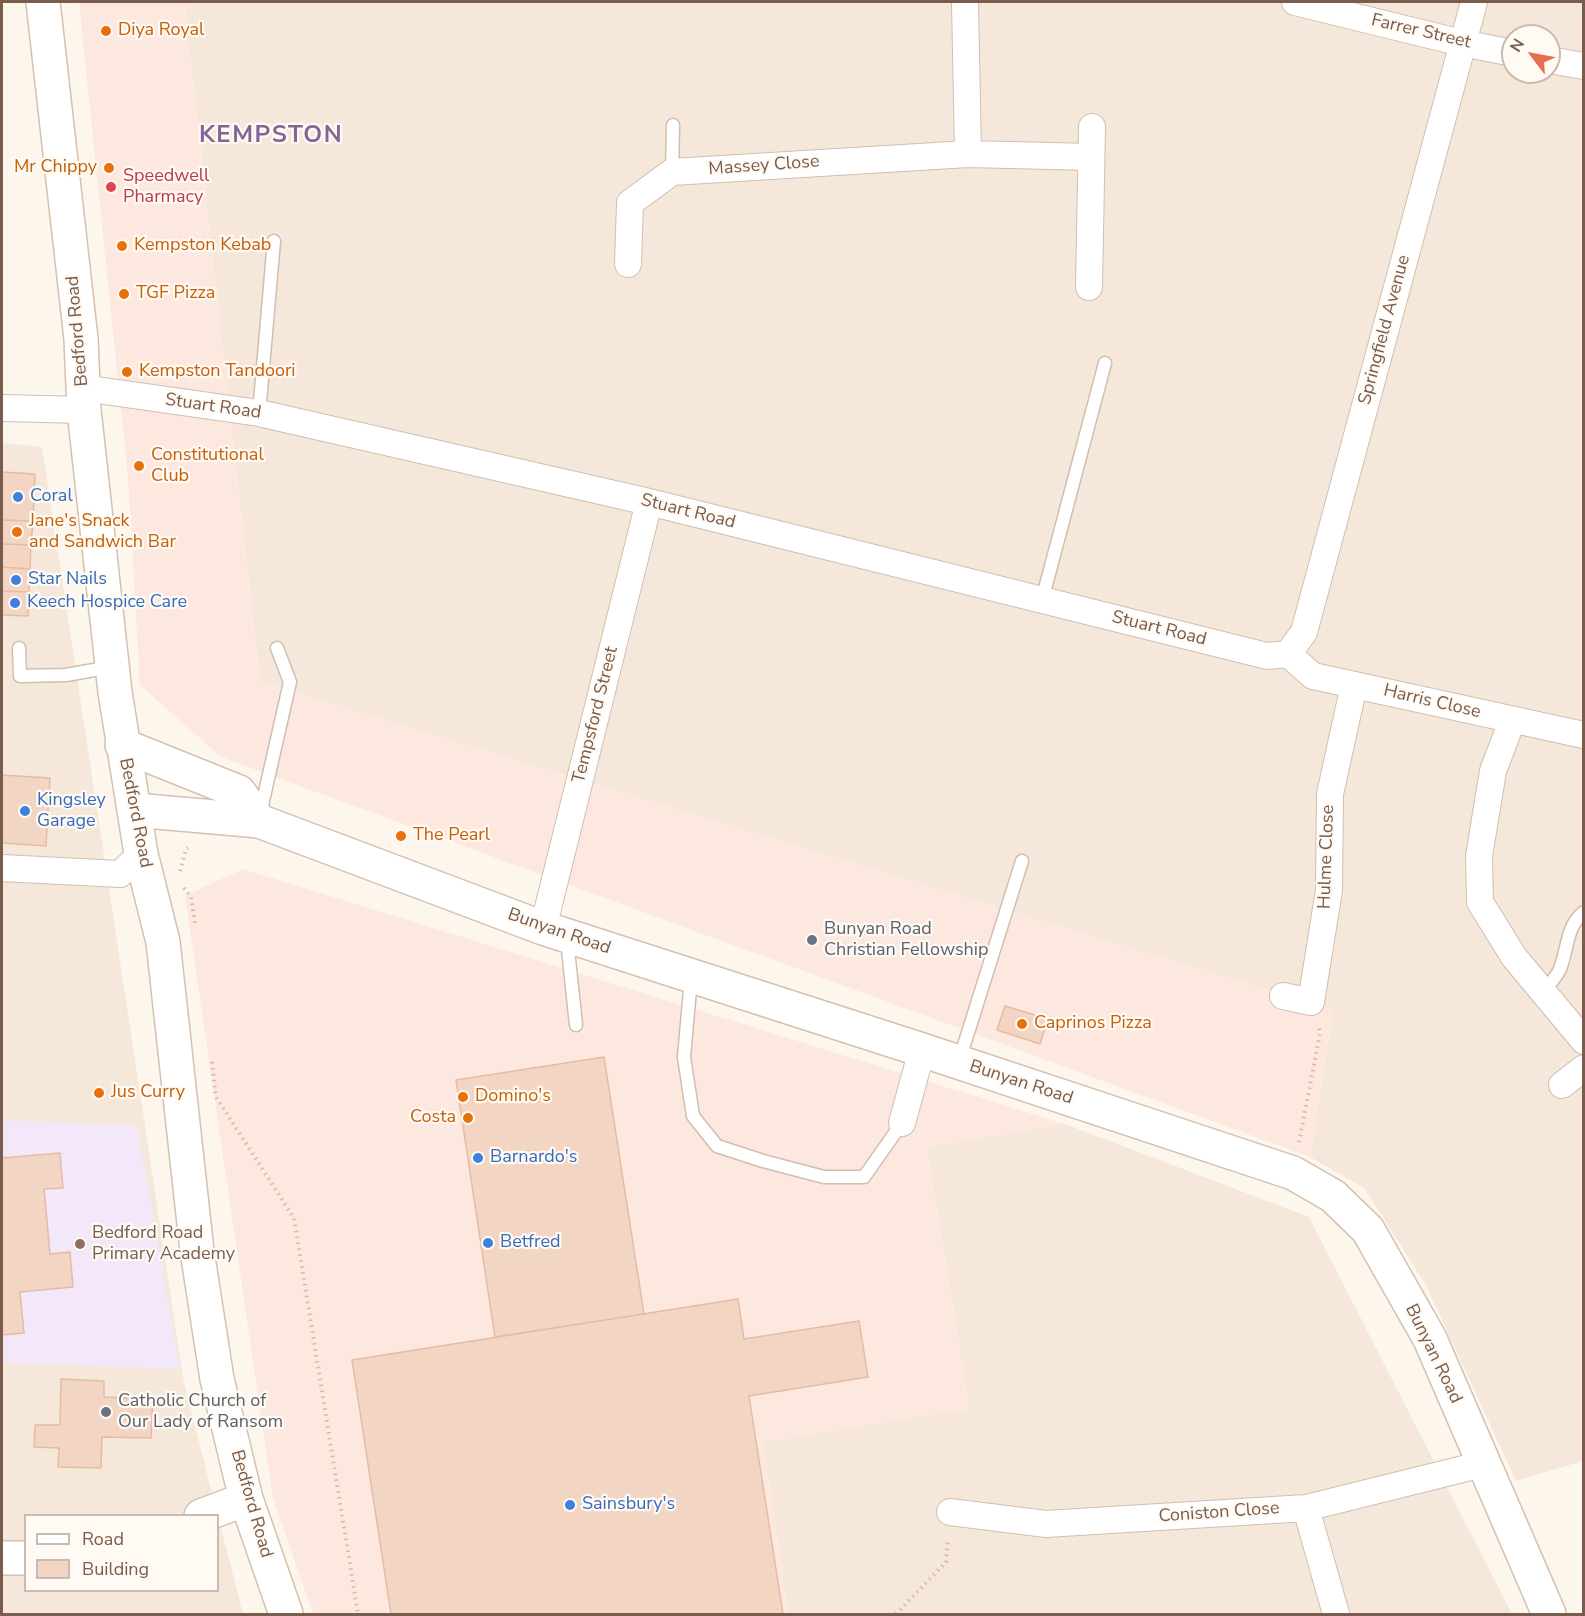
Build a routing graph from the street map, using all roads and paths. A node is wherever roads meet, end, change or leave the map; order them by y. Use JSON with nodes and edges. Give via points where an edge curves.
{"nodes":[{"id":1,"x":43,"y":2,"type":"edge"},
{"id":2,"x":965,"y":2,"type":"edge"},
{"id":3,"x":1295,"y":2,"type":"edge"},
{"id":4,"x":1474,"y":2,"type":"edge"},
{"id":5,"x":1462,"y":43,"type":"junction"},
{"id":6,"x":1501,"y":50,"type":"edge"},
{"id":7,"x":1561,"y":62,"type":"edge"},
{"id":8,"x":1584,"y":66,"type":"edge"},
{"id":9,"x":673,"y":125,"type":"dead end"},
{"id":10,"x":1092,"y":127,"type":"dead end"},
{"id":11,"x":968,"y":154,"type":"junction"},
{"id":12,"x":1091,"y":157,"type":"junction"},
{"id":13,"x":672,"y":172,"type":"junction"},
{"id":14,"x":274,"y":242,"type":"dead end"},
{"id":15,"x":628,"y":264,"type":"dead end"},
{"id":16,"x":1089,"y":287,"type":"dead end"},
{"id":17,"x":1105,"y":363,"type":"dead end"},
{"id":18,"x":83,"y":399,"type":"junction"},
{"id":19,"x":2,"y":408,"type":"edge"},
{"id":20,"x":259,"y":413,"type":"junction"},
{"id":21,"x":649,"y":502,"type":"junction"},
{"id":22,"x":1042,"y":600,"type":"junction"},
{"id":23,"x":19,"y":648,"type":"dead end"},
{"id":24,"x":278,"y":648,"type":"dead end"},
{"id":25,"x":1288,"y":654,"type":"junction"},
{"id":26,"x":112,"y":667,"type":"junction"},
{"id":27,"x":1354,"y":685,"type":"junction"},
{"id":28,"x":1512,"y":721,"type":"junction"},
{"id":29,"x":1584,"y":735,"type":"edge"},
{"id":30,"x":122,"y":745,"type":"junction"},
{"id":31,"x":135,"y":810,"type":"junction"},
{"id":32,"x":259,"y":821,"type":"junction"},
{"id":33,"x":141,"y":854,"type":"junction"},
{"id":34,"x":1022,"y":861,"type":"dead end"},
{"id":35,"x":2,"y":868,"type":"edge"},
{"id":36,"x":191,"y":897,"type":"dead end"},
{"id":37,"x":1584,"y":912,"type":"edge"},
{"id":38,"x":196,"y":930,"type":"dead end"},
{"id":39,"x":555,"y":932,"type":"junction"},
{"id":40,"x":692,"y":976,"type":"junction"},
{"id":41,"x":1542,"y":992,"type":"junction"},
{"id":42,"x":1283,"y":996,"type":"dead end"},
{"id":43,"x":1311,"y":1002,"type":"junction"},
{"id":44,"x":576,"y":1024,"type":"dead end"},
{"id":45,"x":1584,"y":1041,"type":"edge"},
{"id":46,"x":922,"y":1050,"type":"junction"},
{"id":47,"x":211,"y":1052,"type":"dead end"},
{"id":48,"x":959,"y":1062,"type":"junction"},
{"id":49,"x":1584,"y":1068,"type":"edge"},
{"id":50,"x":1562,"y":1085,"type":"dead end"},
{"id":51,"x":902,"y":1123,"type":"joint"},
{"id":52,"x":1293,"y":1173,"type":"junction"},
{"id":53,"x":1483,"y":1464,"type":"junction"},
{"id":54,"x":246,"y":1499,"type":"junction"},
{"id":55,"x":1306,"y":1508,"type":"junction"},
{"id":56,"x":950,"y":1512,"type":"joint"},
{"id":57,"x":204,"y":1514,"type":"edge"},
{"id":58,"x":2,"y":1558,"type":"edge"},
{"id":59,"x":24,"y":1558,"type":"edge"},
{"id":60,"x":286,"y":1614,"type":"edge"},
{"id":61,"x":358,"y":1614,"type":"edge"},
{"id":62,"x":896,"y":1614,"type":"edge"},
{"id":63,"x":1336,"y":1614,"type":"edge"},
{"id":64,"x":1549,"y":1614,"type":"edge"}],
"edges":[{"from":1,"to":18,"type":"street","name":"Bedford Road","via":[[81,339]]},
{"from":2,"to":11,"type":"street"},
{"from":3,"to":5,"type":"street","name":"Farrer Street"},
{"from":4,"to":5,"type":"street","name":"Springfield Avenue"},
{"from":5,"to":6,"type":"street","name":"Farrer Street"},
{"from":5,"to":25,"type":"street","name":"Springfield Avenue","via":[[1304,632]]},
{"from":7,"to":8,"type":"street"},
{"from":9,"to":13,"type":"lane"},
{"from":10,"to":12,"type":"street"},
{"from":11,"to":12,"type":"street","name":"Massey Close"},
{"from":11,"to":13,"type":"street","name":"Massey Close"},
{"from":12,"to":16,"type":"street"},
{"from":13,"to":15,"type":"street","via":[[630,203]]},
{"from":14,"to":20,"type":"lane"},
{"from":17,"to":22,"type":"lane"},
{"from":18,"to":19,"type":"street","name":"Stuart Road"},
{"from":18,"to":20,"type":"street","name":"Stuart Road"},
{"from":18,"to":26,"type":"street","name":"Bedford Road"},
{"from":20,"to":21,"type":"street","name":"Stuart Road"},
{"from":21,"to":22,"type":"street","name":"Stuart Road"},
{"from":21,"to":39,"type":"street","name":"Tempsford Street"},
{"from":22,"to":25,"type":"street","name":"Stuart Road","via":[[1267,656]]},
{"from":23,"to":26,"type":"lane","via":[[20,676],[66,675]]},
{"from":24,"to":32,"type":"lane","via":[[290,682]]},
{"from":25,"to":27,"type":"street","name":"Harris Close","via":[[1313,676]]},
{"from":26,"to":30,"type":"street","name":"Bedford Road"},
{"from":27,"to":28,"type":"street","name":"Harris Close"},
{"from":27,"to":43,"type":"street","name":"Hulme Close","via":[[1330,794],[1329,890]]},
{"from":28,"to":29,"type":"street","name":"Harris Close"},
{"from":28,"to":41,"type":"street","via":[[1489,792],[1479,856],[1480,902],[1514,957]]},
{"from":30,"to":31,"type":"street","name":"Bedford Road"},
{"from":30,"to":32,"type":"street","via":[[238,792]]},
{"from":31,"to":32,"type":"street","name":"Bunyan Road"},
{"from":31,"to":33,"type":"street","name":"Bedford Road"},
{"from":32,"to":39,"type":"street","name":"Bunyan Road"},
{"from":33,"to":35,"type":"street","via":[[120,874]]},
{"from":33,"to":54,"type":"street","name":"Bedford Road","via":[[163,942],[197,1251],[217,1378]]},
{"from":34,"to":48,"type":"lane"},
{"from":36,"to":38,"type":"path"},
{"from":37,"to":41,"type":"lane","via":[[1575,919],[1560,970]]},
{"from":39,"to":40,"type":"street","name":"Bunyan Road"},
{"from":39,"to":44,"type":"lane"},
{"from":40,"to":46,"type":"street","name":"Bunyan Road"},
{"from":40,"to":51,"type":"lane","via":[[684,1058],[693,1116],[717,1146],[824,1177],[864,1176]]},
{"from":41,"to":45,"type":"street"},
{"from":42,"to":43,"type":"street"},
{"from":43,"to":52,"type":"path","via":[[1320,1034]]},
{"from":46,"to":48,"type":"street","name":"Bunyan Road"},
{"from":46,"to":51,"type":"street"},
{"from":47,"to":61,"type":"path","via":[[216,1097],[294,1218]]},
{"from":48,"to":52,"type":"street","name":"Bunyan Road"},
{"from":49,"to":50,"type":"street"},
{"from":52,"to":53,"type":"street","name":"Bunyan Road","via":[[1334,1196],[1368,1230],[1430,1339]]},
{"from":53,"to":55,"type":"street","name":"Coniston Close"},
{"from":53,"to":64,"type":"street","name":"Bunyan Road"},
{"from":54,"to":57,"type":"street"},
{"from":54,"to":60,"type":"street","name":"Bedford Road"},
{"from":55,"to":56,"type":"street","name":"Coniston Close","via":[[1046,1524]]},
{"from":55,"to":63,"type":"street"},
{"from":56,"to":62,"type":"path","via":[[946,1562]]},
{"from":58,"to":59,"type":"street"}]}
